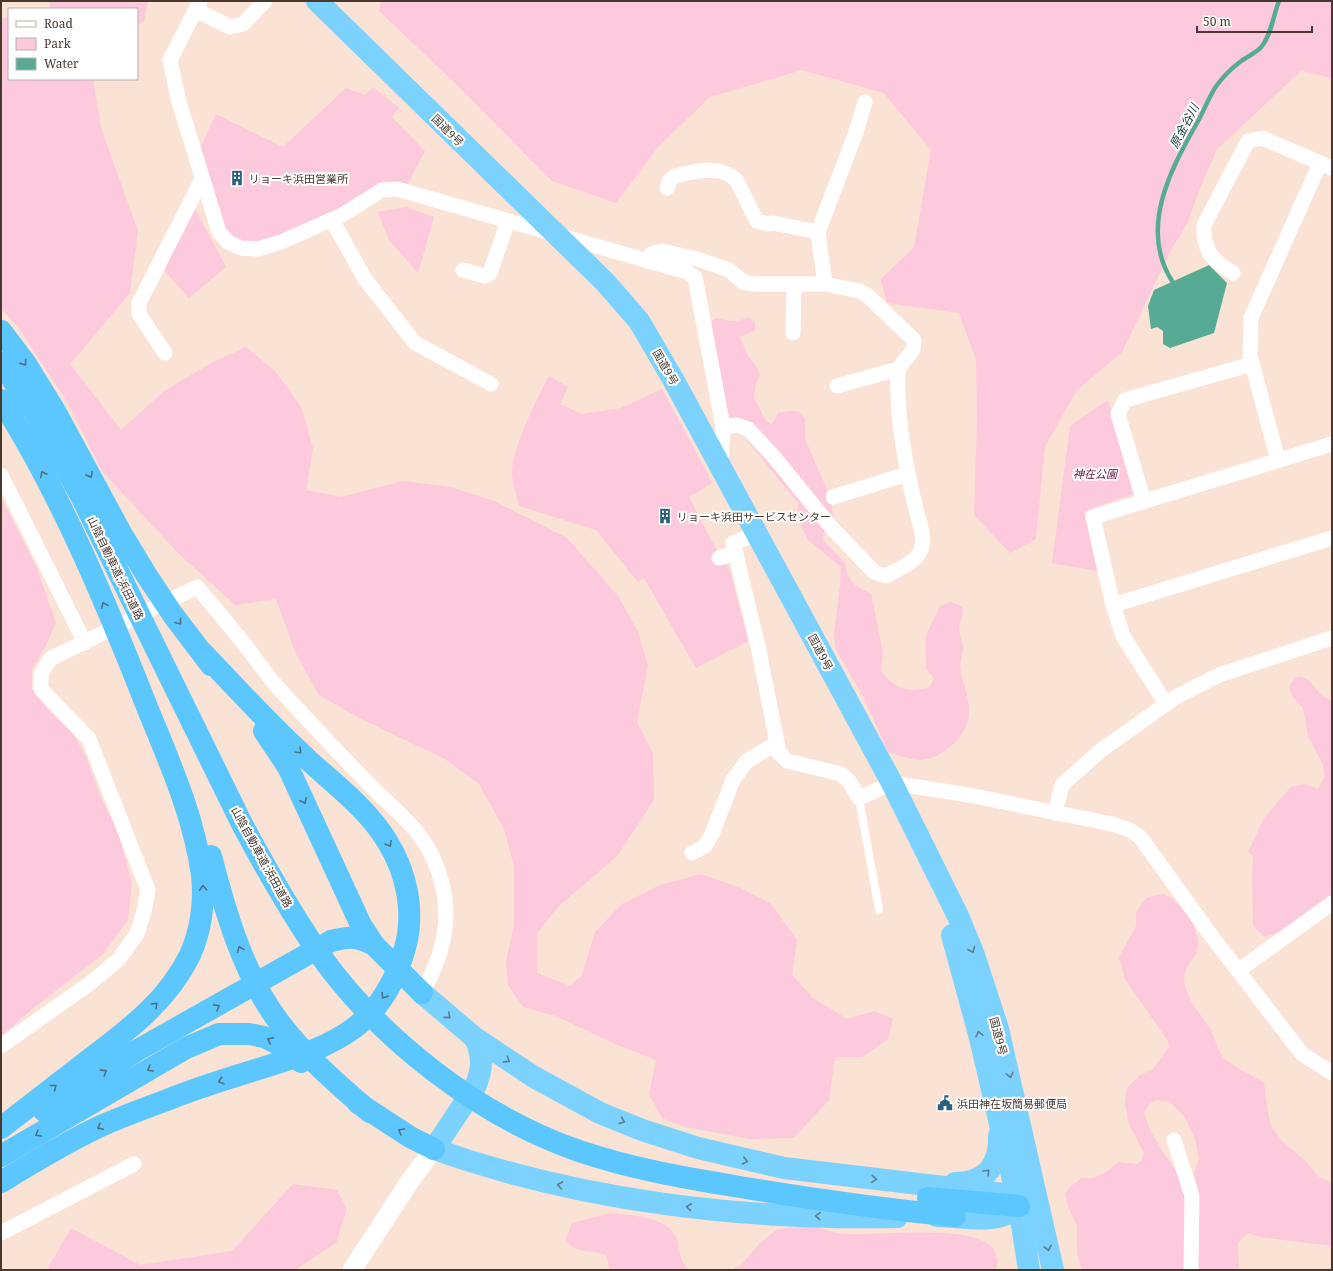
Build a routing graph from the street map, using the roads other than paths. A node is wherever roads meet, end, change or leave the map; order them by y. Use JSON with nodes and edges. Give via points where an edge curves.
{"nodes":[{"id":1,"x":265,"y":1,"type":"edge"},
{"id":2,"x":317,"y":1,"type":"edge"},
{"id":3,"x":198,"y":6,"type":"edge"},
{"id":4,"x":865,"y":102,"type":"dead end"},
{"id":5,"x":1326,"y":165,"type":"edge"},
{"id":6,"x":202,"y":179,"type":"junction"},
{"id":7,"x":667,"y":188,"type":"dead end"},
{"id":8,"x":332,"y":220,"type":"junction"},
{"id":9,"x":508,"y":221,"type":"junction"},
{"id":10,"x":818,"y":232,"type":"junction"},
{"id":11,"x":555,"y":234,"type":"junction"},
{"id":12,"x":648,"y":261,"type":"junction"},
{"id":13,"x":463,"y":270,"type":"dead end"},
{"id":14,"x":1233,"y":273,"type":"dead end"},
{"id":15,"x":825,"y":284,"type":"junction"},
{"id":16,"x":794,"y":285,"type":"junction"},
{"id":17,"x":1,"y":331,"type":"edge"},
{"id":18,"x":793,"y":333,"type":"dead end"},
{"id":19,"x":165,"y":353,"type":"dead end"},
{"id":20,"x":1,"y":363,"type":"edge"},
{"id":21,"x":1252,"y":364,"type":"junction"},
{"id":22,"x":898,"y":369,"type":"junction"},
{"id":23,"x":491,"y":384,"type":"dead end"},
{"id":24,"x":837,"y":386,"type":"dead end"},
{"id":25,"x":1,"y":400,"type":"edge"},
{"id":26,"x":723,"y":427,"type":"junction"},
{"id":27,"x":1332,"y":444,"type":"edge"},
{"id":28,"x":1278,"y":460,"type":"junction"},
{"id":29,"x":721,"y":468,"type":"junction"},
{"id":30,"x":907,"y":474,"type":"junction"},
{"id":31,"x":1,"y":475,"type":"edge"},
{"id":32,"x":833,"y":497,"type":"dead end"},
{"id":33,"x":1144,"y":502,"type":"junction"},
{"id":34,"x":757,"y":534,"type":"junction"},
{"id":35,"x":1332,"y":538,"type":"edge"},
{"id":36,"x":736,"y":553,"type":"junction"},
{"id":37,"x":719,"y":558,"type":"dead end"},
{"id":38,"x":1113,"y":604,"type":"junction"},
{"id":39,"x":1332,"y":638,"type":"edge"},
{"id":40,"x":89,"y":641,"type":"junction"},
{"id":41,"x":203,"y":653,"type":"junction"},
{"id":42,"x":131,"y":666,"type":"junction"},
{"id":43,"x":1166,"y":704,"type":"junction"},
{"id":44,"x":777,"y":743,"type":"junction"},
{"id":45,"x":892,"y":784,"type":"junction"},
{"id":46,"x":859,"y":798,"type":"junction"},
{"id":47,"x":1055,"y":813,"type":"junction"},
{"id":48,"x":907,"y":814,"type":"junction"},
{"id":49,"x":692,"y":853,"type":"dead end"},
{"id":50,"x":1332,"y":903,"type":"edge"},
{"id":51,"x":879,"y":910,"type":"dead end"},
{"id":52,"x":374,"y":945,"type":"junction"},
{"id":53,"x":1239,"y":970,"type":"junction"},
{"id":54,"x":262,"y":981,"type":"junction"},
{"id":55,"x":422,"y":993,"type":"junction"},
{"id":56,"x":475,"y":1038,"type":"junction"},
{"id":57,"x":1,"y":1046,"type":"edge"},
{"id":58,"x":1332,"y":1073,"type":"edge"},
{"id":59,"x":370,"y":1112,"type":"junction"},
{"id":60,"x":999,"y":1121,"type":"junction"},
{"id":61,"x":1,"y":1128,"type":"edge"},
{"id":62,"x":1,"y":1138,"type":"edge"},
{"id":63,"x":1174,"y":1140,"type":"dead end"},
{"id":64,"x":440,"y":1141,"type":"junction"},
{"id":65,"x":1,"y":1156,"type":"edge"},
{"id":66,"x":134,"y":1164,"type":"dead end"},
{"id":67,"x":692,"y":1179,"type":"junction"},
{"id":68,"x":1,"y":1182,"type":"edge"},
{"id":69,"x":910,"y":1182,"type":"junction"},
{"id":70,"x":1028,"y":1206,"type":"junction"},
{"id":71,"x":955,"y":1216,"type":"junction"},
{"id":72,"x":979,"y":1218,"type":"junction"},
{"id":73,"x":1,"y":1233,"type":"edge"},
{"id":74,"x":1029,"y":1267,"type":"edge"},
{"id":75,"x":355,"y":1269,"type":"edge"},
{"id":76,"x":1053,"y":1270,"type":"edge"},
{"id":77,"x":1190,"y":1270,"type":"edge"}],
"edges":[{"from":1,"to":3,"type":"street","via":[[243,24],[230,28]]},
{"from":2,"to":11,"type":"highway","name":"国道9号"},
{"from":3,"to":6,"type":"street","via":[[170,60],[179,102]]},
{"from":4,"to":10,"type":"street","via":[[855,136]]},
{"from":5,"to":14,"type":"street","via":[[1262,138],[1248,142],[1204,225],[1204,239],[1210,254],[1218,265]]},
{"from":5,"to":21,"type":"street","via":[[1251,318]]},
{"from":6,"to":8,"type":"street","via":[[219,232],[228,242],[241,248],[258,249],[282,242]]},
{"from":6,"to":19,"type":"street","via":[[139,303],[139,314]]},
{"from":7,"to":10,"type":"street","via":[[674,176],[710,169],[735,179],[757,221]]},
{"from":8,"to":9,"type":"street","via":[[382,190],[397,189]]},
{"from":8,"to":23,"type":"street","via":[[365,279],[415,343]]},
{"from":9,"to":11,"type":"street"},
{"from":9,"to":13,"type":"street","via":[[490,273],[485,276]]},
{"from":10,"to":15,"type":"street"},
{"from":11,"to":12,"type":"street"},
{"from":11,"to":29,"type":"highway","name":"国道9号","via":[[605,282],[639,321]]},
{"from":12,"to":16,"type":"street","via":[[651,254],[662,251],[729,270],[743,282]]},
{"from":12,"to":26,"type":"street","via":[[687,272],[695,277]]},
{"from":15,"to":16,"type":"street"},
{"from":15,"to":22,"type":"street","via":[[867,295],[914,340],[914,350]]},
{"from":16,"to":18,"type":"street"},
{"from":17,"to":41,"type":"highway","one_way":true,"via":[[26,364],[55,411],[121,534],[147,576]]},
{"from":20,"to":67,"type":"highway","name":"山陰自動車道;浜田道路","via":[[33,410],[82,498],[268,872],[321,956],[347,988],[376,1020],[439,1075],[506,1118],[578,1151],[616,1163]]},
{"from":21,"to":28,"type":"street"},
{"from":21,"to":33,"type":"street","via":[[1125,400],[1118,414]]},
{"from":22,"to":24,"type":"street"},
{"from":22,"to":30,"type":"street","via":[[897,391]]},
{"from":42,"to":25,"type":"highway","one_way":true,"via":[[60,507]]},
{"from":26,"to":29,"type":"street"},
{"from":26,"to":30,"type":"street","via":[[737,425],[748,429],[831,527],[879,575],[886,576],[916,558],[920,552],[923,541]]},
{"from":27,"to":28,"type":"street"},
{"from":28,"to":33,"type":"street"},
{"from":29,"to":34,"type":"highway","name":"国道9号"},
{"from":30,"to":32,"type":"street"},
{"from":31,"to":40,"type":"street"},
{"from":33,"to":38,"type":"street","via":[[1093,518]]},
{"from":34,"to":36,"type":"street","via":[[733,543]]},
{"from":34,"to":45,"type":"highway","name":"国道9号"},
{"from":35,"to":38,"type":"street"},
{"from":36,"to":37,"type":"street"},
{"from":36,"to":44,"type":"street"},
{"from":38,"to":43,"type":"street","via":[[1123,636]]},
{"from":39,"to":43,"type":"street","via":[[1218,675]]},
{"from":40,"to":55,"type":"street","via":[[197,587],[279,689],[370,786],[404,818],[421,837],[433,858],[446,905],[445,928],[434,972]]},
{"from":40,"to":57,"type":"street","via":[[50,659],[41,674],[42,690],[89,738],[148,890],[144,911],[136,934],[118,960],[89,984]]},
{"from":41,"to":52,"type":"highway","one_way":true,"via":[[276,746],[361,925]]},
{"from":41,"to":68,"type":"highway","one_way":true,"via":[[277,730],[374,821],[397,858],[409,900],[406,942],[400,964],[379,1004],[365,1020],[332,1042],[299,1056],[168,1099],[102,1126]]},
{"from":54,"to":42,"type":"highway","one_way":true,"via":[[226,912],[199,813]]},
{"from":61,"to":42,"type":"highway","one_way":true,"via":[[126,1031],[160,1001],[183,969],[197,934],[203,895],[193,832],[170,763]]},
{"from":43,"to":47,"type":"street","via":[[1100,751],[1062,785]]},
{"from":44,"to":46,"type":"street","via":[[779,753],[787,761],[841,774],[850,781]]},
{"from":44,"to":49,"type":"street","via":[[747,761],[733,780],[705,846]]},
{"from":45,"to":46,"type":"street"},
{"from":45,"to":47,"type":"street"},
{"from":45,"to":48,"type":"highway","name":"国道9号"},
{"from":46,"to":51,"type":"lane"},
{"from":47,"to":53,"type":"street","via":[[1112,824],[1130,830],[1141,838]]},
{"from":60,"to":48,"type":"highway","name":"国道9号","one_way":true,"via":[[960,960]]},
{"from":48,"to":70,"type":"highway","name":"国道9号","one_way":true,"via":[[958,916],[974,955],[998,1029],[1025,1141]]},
{"from":50,"to":53,"type":"street"},
{"from":52,"to":54,"type":"highway","via":[[358,937],[347,936],[331,941]]},
{"from":52,"to":55,"type":"highway"},
{"from":53,"to":58,"type":"street","via":[[1302,1054]]},
{"from":54,"to":59,"type":"highway","via":[[278,1021],[336,1083]]},
{"from":62,"to":54,"type":"highway","one_way":true,"via":[[136,1051]]},
{"from":55,"to":56,"type":"highway","one_way":true},
{"from":56,"to":64,"type":"highway","via":[[481,1054],[481,1066],[475,1087]]},
{"from":56,"to":69,"type":"highway","one_way":true,"via":[[534,1077],[600,1113],[698,1148],[784,1168]]},
{"from":64,"to":59,"type":"highway","one_way":true,"via":[[410,1137]]},
{"from":59,"to":65,"type":"highway","one_way":true,"via":[[272,1041],[249,1034],[219,1034],[186,1048]]},
{"from":69,"to":60,"type":"highway","one_way":true,"via":[[963,1183],[978,1180],[987,1174],[1000,1148]]},
{"from":60,"to":70,"type":"highway","name":"国道9号"},
{"from":63,"to":77,"type":"street","via":[[1192,1196]]},
{"from":71,"to":64,"type":"highway","one_way":true,"via":[[833,1216],[689,1207],[543,1182]]},
{"from":64,"to":75,"type":"street","via":[[410,1180]]},
{"from":66,"to":73,"type":"street"},
{"from":67,"to":70,"type":"highway"},
{"from":67,"to":71,"type":"highway","via":[[828,1201]]},
{"from":69,"to":70,"type":"highway"},
{"from":70,"to":72,"type":"highway","via":[[1003,1216]]},
{"from":70,"to":74,"type":"highway","name":"国道9号"},
{"from":70,"to":76,"type":"highway","name":"国道9号","one_way":true},
{"from":71,"to":72,"type":"highway"},
{"from":72,"to":74,"type":"highway","via":[[993,1222],[1009,1232]]}]}
